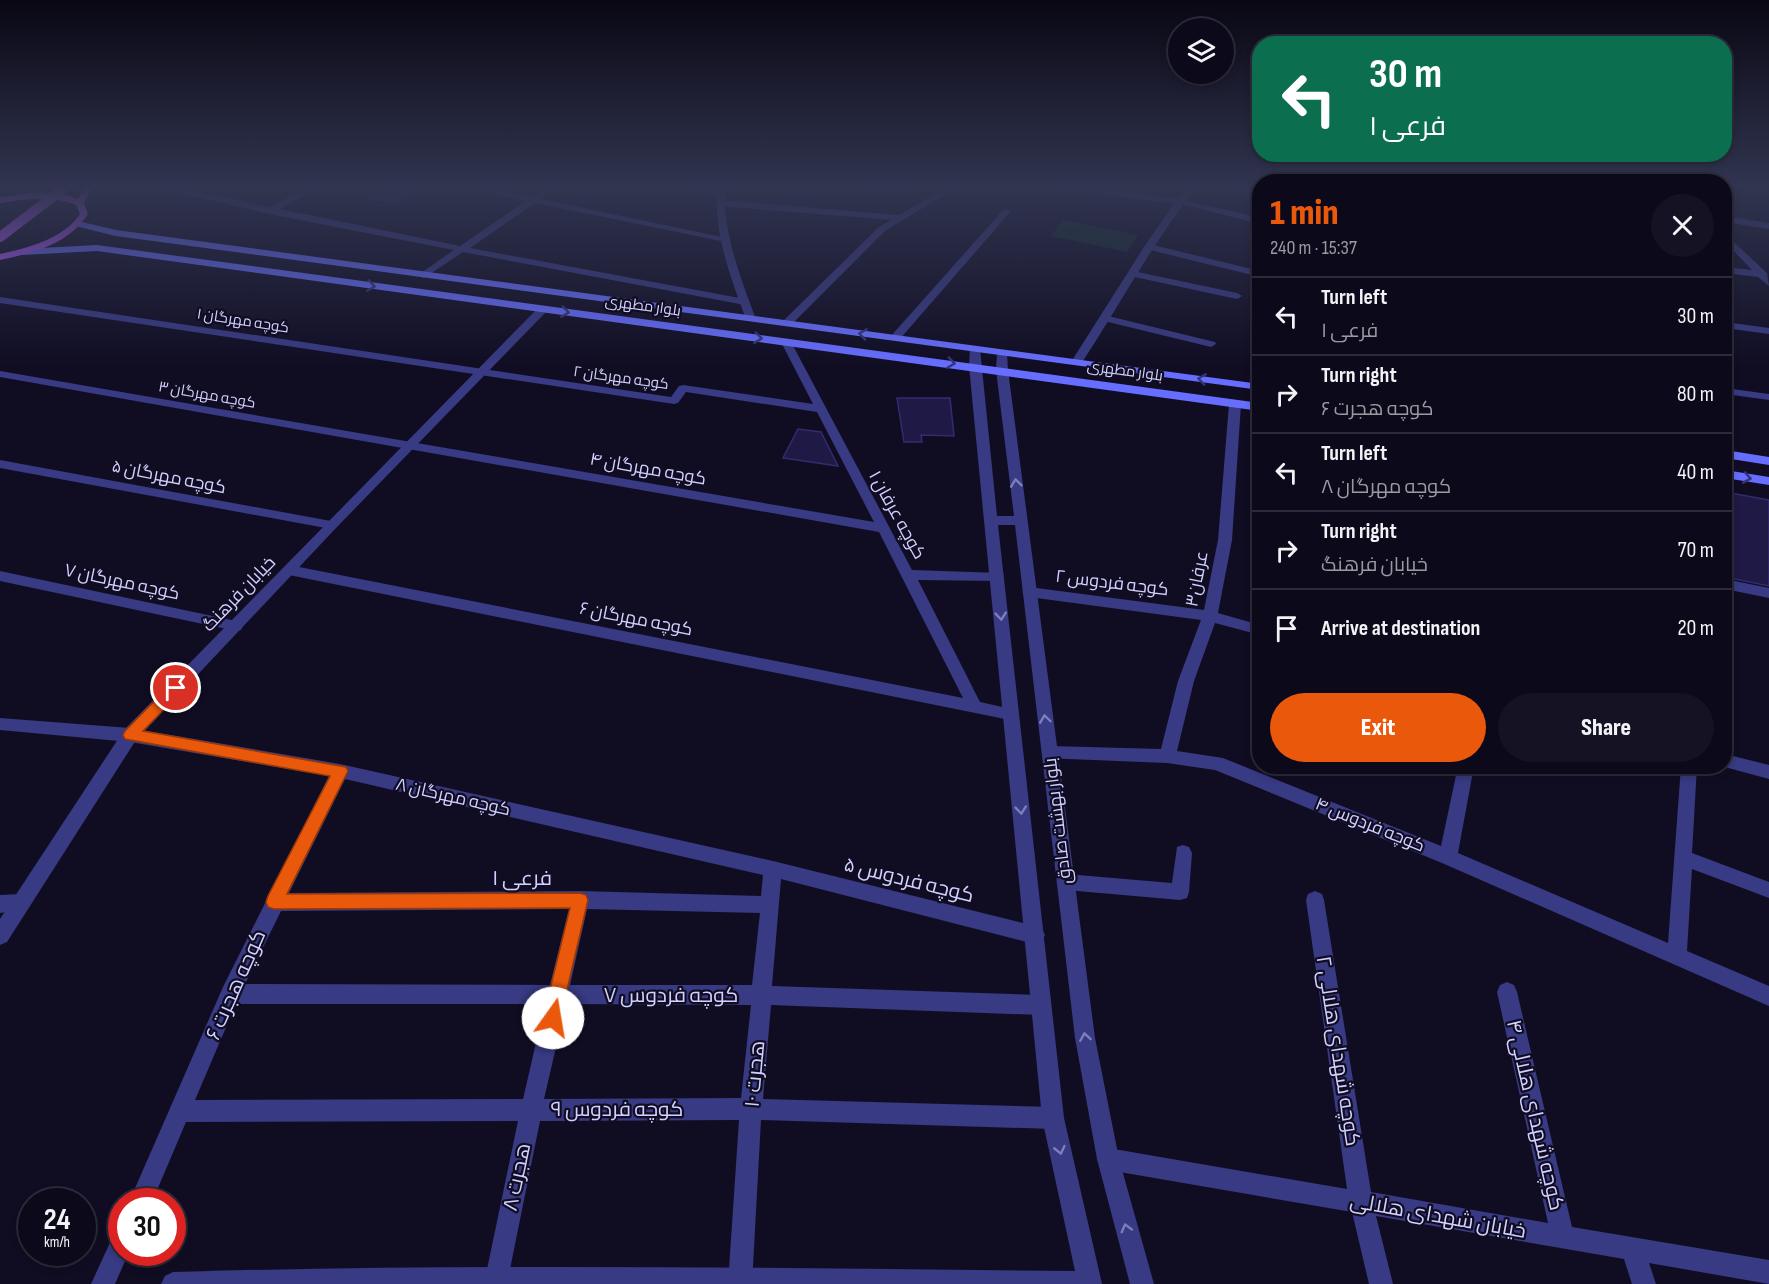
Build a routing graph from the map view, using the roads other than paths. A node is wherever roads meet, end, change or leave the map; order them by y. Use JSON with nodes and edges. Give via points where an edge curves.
{"nodes":[{"id":1,"x":38,"y":246,"type":"edge"},
{"id":2,"x":211,"y":246,"type":"edge"},
{"id":3,"x":446,"y":246,"type":"edge"},
{"id":4,"x":465,"y":246,"type":"edge"},
{"id":5,"x":728,"y":246,"type":"edge"},
{"id":6,"x":865,"y":246,"type":"edge"},
{"id":7,"x":976,"y":246,"type":"edge"},
{"id":8,"x":1734,"y":246,"type":"edge"},
{"id":9,"x":1149,"y":247,"type":"joint"},
{"id":10,"x":97,"y":248,"type":"joint"},
{"id":11,"x":461,"y":249,"type":"junction"},
{"id":12,"x":22,"y":252,"type":"junction"},
{"id":13,"x":2,"y":257,"type":"edge"},
{"id":14,"x":1732,"y":271,"type":"edge"},
{"id":15,"x":1252,"y":272,"type":"edge"},
{"id":16,"x":1132,"y":273,"type":"junction"},
{"id":17,"x":424,"y":275,"type":"junction"},
{"id":18,"x":1765,"y":275,"type":"edge"},
{"id":19,"x":1769,"y":283,"type":"edge"},
{"id":20,"x":1237,"y":296,"type":"dead end"},
{"id":21,"x":0,"y":300,"type":"edge"},
{"id":22,"x":745,"y":302,"type":"junction"},
{"id":23,"x":543,"y":309,"type":"junction"},
{"id":24,"x":1104,"y":318,"type":"junction"},
{"id":25,"x":751,"y":319,"type":"junction"},
{"id":26,"x":787,"y":324,"type":"junction"},
{"id":27,"x":1732,"y":326,"type":"edge"},
{"id":28,"x":1769,"y":331,"type":"edge"},
{"id":29,"x":895,"y":338,"type":"junction"},
{"id":30,"x":786,"y":342,"type":"junction"},
{"id":31,"x":1211,"y":344,"type":"dead end"},
{"id":32,"x":975,"y":358,"type":"junction"},
{"id":33,"x":1002,"y":362,"type":"junction"},
{"id":34,"x":1077,"y":362,"type":"junction"},
{"id":35,"x":482,"y":372,"type":"junction"},
{"id":36,"x":0,"y":374,"type":"edge"},
{"id":37,"x":1252,"y":386,"type":"edge"},
{"id":38,"x":1732,"y":391,"type":"edge"},
{"id":39,"x":1769,"y":398,"type":"edge"},
{"id":40,"x":1235,"y":404,"type":"junction"},
{"id":41,"x":1252,"y":406,"type":"edge"},
{"id":42,"x":821,"y":409,"type":"junction"},
{"id":43,"x":408,"y":447,"type":"junction"},
{"id":44,"x":1732,"y":455,"type":"edge"},
{"id":45,"x":1769,"y":461,"type":"edge"},
{"id":46,"x":0,"y":464,"type":"edge"},
{"id":47,"x":1732,"y":475,"type":"edge"},
{"id":48,"x":1769,"y":481,"type":"edge"},
{"id":49,"x":991,"y":520,"type":"junction"},
{"id":50,"x":1021,"y":521,"type":"junction"},
{"id":51,"x":331,"y":525,"type":"junction"},
{"id":52,"x":882,"y":528,"type":"junction"},
{"id":53,"x":289,"y":570,"type":"junction"},
{"id":54,"x":909,"y":575,"type":"junction"},
{"id":55,"x":0,"y":576,"type":"edge"},
{"id":56,"x":997,"y":576,"type":"junction"},
{"id":57,"x":1732,"y":586,"type":"edge"},
{"id":58,"x":1029,"y":592,"type":"junction"},
{"id":59,"x":1769,"y":593,"type":"edge"},
{"id":60,"x":1210,"y":616,"type":"junction"},
{"id":61,"x":236,"y":626,"type":"junction"},
{"id":62,"x":1252,"y":628,"type":"edge"},
{"id":63,"x":975,"y":707,"type":"junction"},
{"id":64,"x":1010,"y":714,"type":"junction"},
{"id":65,"x":0,"y":724,"type":"edge"},
{"id":66,"x":130,"y":735,"type":"junction"},
{"id":67,"x":1050,"y":753,"type":"junction"},
{"id":68,"x":1167,"y":756,"type":"junction"},
{"id":69,"x":1732,"y":762,"type":"edge"},
{"id":70,"x":340,"y":771,"type":"junction"},
{"id":71,"x":1769,"y":772,"type":"edge"},
{"id":72,"x":1464,"y":774,"type":"edge"},
{"id":73,"x":1688,"y":774,"type":"edge"},
{"id":74,"x":1183,"y":853,"type":"dead end"},
{"id":75,"x":1448,"y":857,"type":"junction"},
{"id":76,"x":1682,"y":857,"type":"junction"},
{"id":77,"x":773,"y":869,"type":"junction"},
{"id":78,"x":1066,"y":882,"type":"junction"},
{"id":79,"x":1769,"y":890,"type":"edge"},
{"id":80,"x":580,"y":900,"type":"junction"},
{"id":81,"x":1315,"y":900,"type":"dead end"},
{"id":82,"x":274,"y":902,"type":"junction"},
{"id":83,"x":21,"y":903,"type":"junction"},
{"id":84,"x":0,"y":904,"type":"edge"},
{"id":85,"x":770,"y":904,"type":"junction"},
{"id":86,"x":1035,"y":934,"type":"junction"},
{"id":87,"x":0,"y":936,"type":"edge"},
{"id":88,"x":1677,"y":956,"type":"junction"},
{"id":89,"x":1507,"y":992,"type":"dead end"},
{"id":90,"x":230,"y":994,"type":"junction"},
{"id":91,"x":558,"y":995,"type":"junction"},
{"id":92,"x":762,"y":995,"type":"junction"},
{"id":93,"x":1769,"y":996,"type":"edge"},
{"id":94,"x":1041,"y":1005,"type":"junction"},
{"id":95,"x":531,"y":1109,"type":"junction"},
{"id":96,"x":751,"y":1109,"type":"junction"},
{"id":97,"x":181,"y":1111,"type":"junction"},
{"id":98,"x":1053,"y":1118,"type":"junction"},
{"id":99,"x":1108,"y":1159,"type":"junction"},
{"id":100,"x":146,"y":1188,"type":"edge"},
{"id":101,"x":1361,"y":1203,"type":"junction"},
{"id":102,"x":1563,"y":1237,"type":"junction"},
{"id":103,"x":1633,"y":1249,"type":"junction"},
{"id":104,"x":111,"y":1266,"type":"edge"},
{"id":105,"x":1769,"y":1272,"type":"edge"},
{"id":106,"x":497,"y":1279,"type":"junction"},
{"id":107,"x":342,"y":1281,"type":"edge"},
{"id":108,"x":741,"y":1281,"type":"edge"},
{"id":109,"x":1090,"y":1283,"type":"edge"},
{"id":110,"x":103,"y":1284,"type":"edge"},
{"id":111,"x":174,"y":1284,"type":"edge"},
{"id":112,"x":1142,"y":1284,"type":"edge"},
{"id":113,"x":1381,"y":1284,"type":"edge"},
{"id":114,"x":1644,"y":1284,"type":"edge"}],
"edges":[{"from":1,"to":12,"type":"main road"},
{"from":2,"to":17,"type":"main road","name":"بلوار مطهری"},
{"from":3,"to":11,"type":"street"},
{"from":4,"to":11,"type":"street"},
{"from":5,"to":22,"type":"street"},
{"from":6,"to":26,"type":"street"},
{"from":7,"to":29,"type":"street"},
{"from":8,"to":18,"type":"street"},
{"from":9,"to":15,"type":"street"},
{"from":9,"to":16,"type":"street"},
{"from":10,"to":12,"type":"main road","name":"بلوار مطهری"},
{"from":10,"to":23,"type":"main road","name":"بلوار مطهری","one_way":true},
{"from":11,"to":17,"type":"street"},
{"from":11,"to":22,"type":"street"},
{"from":12,"to":13,"type":"main road"},
{"from":14,"to":18,"type":"street"},
{"from":16,"to":20,"type":"street"},
{"from":16,"to":24,"type":"street"},
{"from":17,"to":25,"type":"main road","name":"بلوار مطهری"},
{"from":18,"to":19,"type":"street"},
{"from":21,"to":35,"type":"street","name":"کوچه مهرگان ۱"},
{"from":22,"to":25,"type":"street"},
{"from":23,"to":30,"type":"main road","name":"بلوار مطهری","one_way":true},
{"from":23,"to":35,"type":"street","name":"خیابان فرهنگ"},
{"from":24,"to":31,"type":"street"},
{"from":24,"to":34,"type":"street"},
{"from":25,"to":26,"type":"main road","name":"بلوار مطهری"},
{"from":29,"to":26,"type":"main road","name":"بلوار مطهری","one_way":true},
{"from":27,"to":28,"type":"street"},
{"from":29,"to":32,"type":"main road","name":"بلوار مطهری"},
{"from":30,"to":32,"type":"main road","name":"بلوار مطهری","one_way":true},
{"from":30,"to":42,"type":"street","name":"کوچه عرفان ۱"},
{"from":32,"to":33,"type":"main road","name":"بلوار مطهری"},
{"from":32,"to":33,"type":"main road","name":"بلوار مطهری"},
{"from":32,"to":49,"type":"street","name":"بلوار بهشت صادق"},
{"from":33,"to":34,"type":"main road","name":"بلوار مطهری"},
{"from":33,"to":40,"type":"main road","name":"بلوار مطهری"},
{"from":50,"to":33,"type":"street","name":"بلوار بهشت صادق","one_way":true},
{"from":37,"to":34,"type":"main road","name":"بلوار مطهری","one_way":true},
{"from":35,"to":42,"type":"street","name":"کوچه مهرگان ۲","via":[[674,401],[683,388]]},
{"from":35,"to":43,"type":"street","name":"خیابان فرهنگ"},
{"from":36,"to":43,"type":"street","name":"کوچه مهرگان ۳"},
{"from":38,"to":39,"type":"street"},
{"from":40,"to":41,"type":"main road","name":"بلوار مطهری"},
{"from":40,"to":60,"type":"street","name":"عرفان۳","via":[[1225,540]]},
{"from":42,"to":52,"type":"street","name":"کوچه عرفان ۱"},
{"from":43,"to":51,"type":"street","name":"خیابان فرهنگ"},
{"from":43,"to":52,"type":"street","name":"کوچه مهرگان ۴"},
{"from":44,"to":45,"type":"main road"},
{"from":46,"to":51,"type":"street","name":"کوچه مهرگان ۵"},
{"from":47,"to":48,"type":"main road","one_way":true},
{"from":49,"to":50,"type":"street"},
{"from":49,"to":56,"type":"street","name":"بلوار بهشت صادق"},
{"from":50,"to":58,"type":"street","name":"بلوار بهشت صادق"},
{"from":51,"to":53,"type":"street","name":"خیابان فرهنگ"},
{"from":52,"to":54,"type":"street","name":"کوچه عرفان ۱"},
{"from":53,"to":61,"type":"street","name":"خیابان فرهنگ"},
{"from":53,"to":63,"type":"street","name":"کوچه مهرگان ۶"},
{"from":54,"to":56,"type":"street"},
{"from":54,"to":63,"type":"street","name":"کوچه عرفان ۱"},
{"from":55,"to":61,"type":"street","name":"کوچه مهرگان ۷"},
{"from":56,"to":64,"type":"street","name":"بلوار بهشت صادق","one_way":true},
{"from":57,"to":59,"type":"street"},
{"from":58,"to":60,"type":"street","name":"کوچه فردوس ۲"},
{"from":67,"to":58,"type":"street","name":"بلوار بهشت صادق","one_way":true},
{"from":60,"to":62,"type":"street","name":"کوچه فردوس ۲"},
{"from":60,"to":68,"type":"street","name":"عرفان۳","via":[[1186,681]]},
{"from":61,"to":66,"type":"street","name":"خیابان فرهنگ"},
{"from":63,"to":64,"type":"street","name":"کوچه مهرگان ۶"},
{"from":64,"to":86,"type":"street","name":"بلوار بهشت صادق","one_way":true},
{"from":65,"to":66,"type":"street","name":"کوچه مهرگان ۸"},
{"from":66,"to":70,"type":"street","name":"کوچه مهرگان ۸"},
{"from":66,"to":83,"type":"street","name":"خیابان فرهنگ"},
{"from":67,"to":68,"type":"street","name":"کوچه فردوس ۴"},
{"from":67,"to":78,"type":"street","name":"بلوار بهشت صادق"},
{"from":68,"to":75,"type":"street","name":"کوچه فردوس ۴","via":[[1217,763]]},
{"from":69,"to":71,"type":"street"},
{"from":70,"to":77,"type":"street","name":"کوچه مهرگان ۸"},
{"from":70,"to":82,"type":"street","name":"کوچه هجرت ۶"},
{"from":72,"to":75,"type":"street"},
{"from":73,"to":76,"type":"street"},
{"from":74,"to":78,"type":"street","via":[[1180,892]]},
{"from":75,"to":88,"type":"street","name":"کوچه فردوس ۴"},
{"from":76,"to":79,"type":"street"},
{"from":76,"to":88,"type":"street"},
{"from":77,"to":85,"type":"street","name":"هجرت ۱۰"},
{"from":77,"to":86,"type":"street","name":"کوچه فردوس ۵"},
{"from":99,"to":78,"type":"street","name":"بلوار بهشت صادق","one_way":true,"via":[[1085,1038]]},
{"from":80,"to":82,"type":"street","name":"فرعی ۱"},
{"from":80,"to":85,"type":"street","name":"فرعی ۱"},
{"from":80,"to":91,"type":"street","name":"هجرت ۸"},
{"from":81,"to":101,"type":"street","name":"کوچه شهدای هلالی ۲"},
{"from":82,"to":90,"type":"street","name":"کوچه هجرت ۶"},
{"from":83,"to":84,"type":"street"},
{"from":83,"to":87,"type":"street","name":"خیابان فرهنگ"},
{"from":85,"to":92,"type":"street","name":"هجرت ۱۰"},
{"from":86,"to":94,"type":"street","name":"بلوار بهشت صادق"},
{"from":88,"to":93,"type":"street","name":"کوچه فردوس ۴"},
{"from":89,"to":102,"type":"street","name":"کوچه شهدای هلالی ۴"},
{"from":90,"to":91,"type":"street","name":"کوچه فردوس ۷"},
{"from":90,"to":97,"type":"street","name":"کوچه هجرت ۶"},
{"from":91,"to":92,"type":"street","name":"کوچه فردوس ۷"},
{"from":91,"to":95,"type":"street","name":"هجرت ۸"},
{"from":92,"to":94,"type":"street","name":"کوچه فردوس ۷"},
{"from":92,"to":96,"type":"street","name":"هجرت ۱۰"},
{"from":94,"to":98,"type":"street","name":"بلوار بهشت صادق"},
{"from":95,"to":96,"type":"street","name":"کوچه فردوس ۹"},
{"from":95,"to":97,"type":"street","name":"کوچه فردوس ۹"},
{"from":95,"to":106,"type":"street","name":"هجرت ۸"},
{"from":96,"to":98,"type":"street","name":"کوچه فردوس ۹"},
{"from":96,"to":108,"type":"street","name":"هجرت ۱۰"},
{"from":97,"to":100,"type":"street","name":"کوچه هجرت ۶"},
{"from":98,"to":109,"type":"street","name":"بلوار بهشت صادق","one_way":true},
{"from":99,"to":101,"type":"street","name":"خیابان شهدای هلالی"},
{"from":112,"to":99,"type":"street","name":"بلوار بهشت صادق","one_way":true},
{"from":101,"to":102,"type":"street","name":"خیابان شهدای هلالی"},
{"from":101,"to":113,"type":"street","name":"کوچه شهدای هلالی ۲"},
{"from":102,"to":103,"type":"street","name":"خیابان شهدای هلالی"},
{"from":103,"to":105,"type":"street","name":"خیابان شهدای هلالی"},
{"from":103,"to":114,"type":"street"},
{"from":104,"to":110,"type":"street"},
{"from":106,"to":107,"type":"street"},
{"from":106,"to":108,"type":"street"},
{"from":107,"to":111,"type":"street"},
{"from":108,"to":109,"type":"street"}]}
